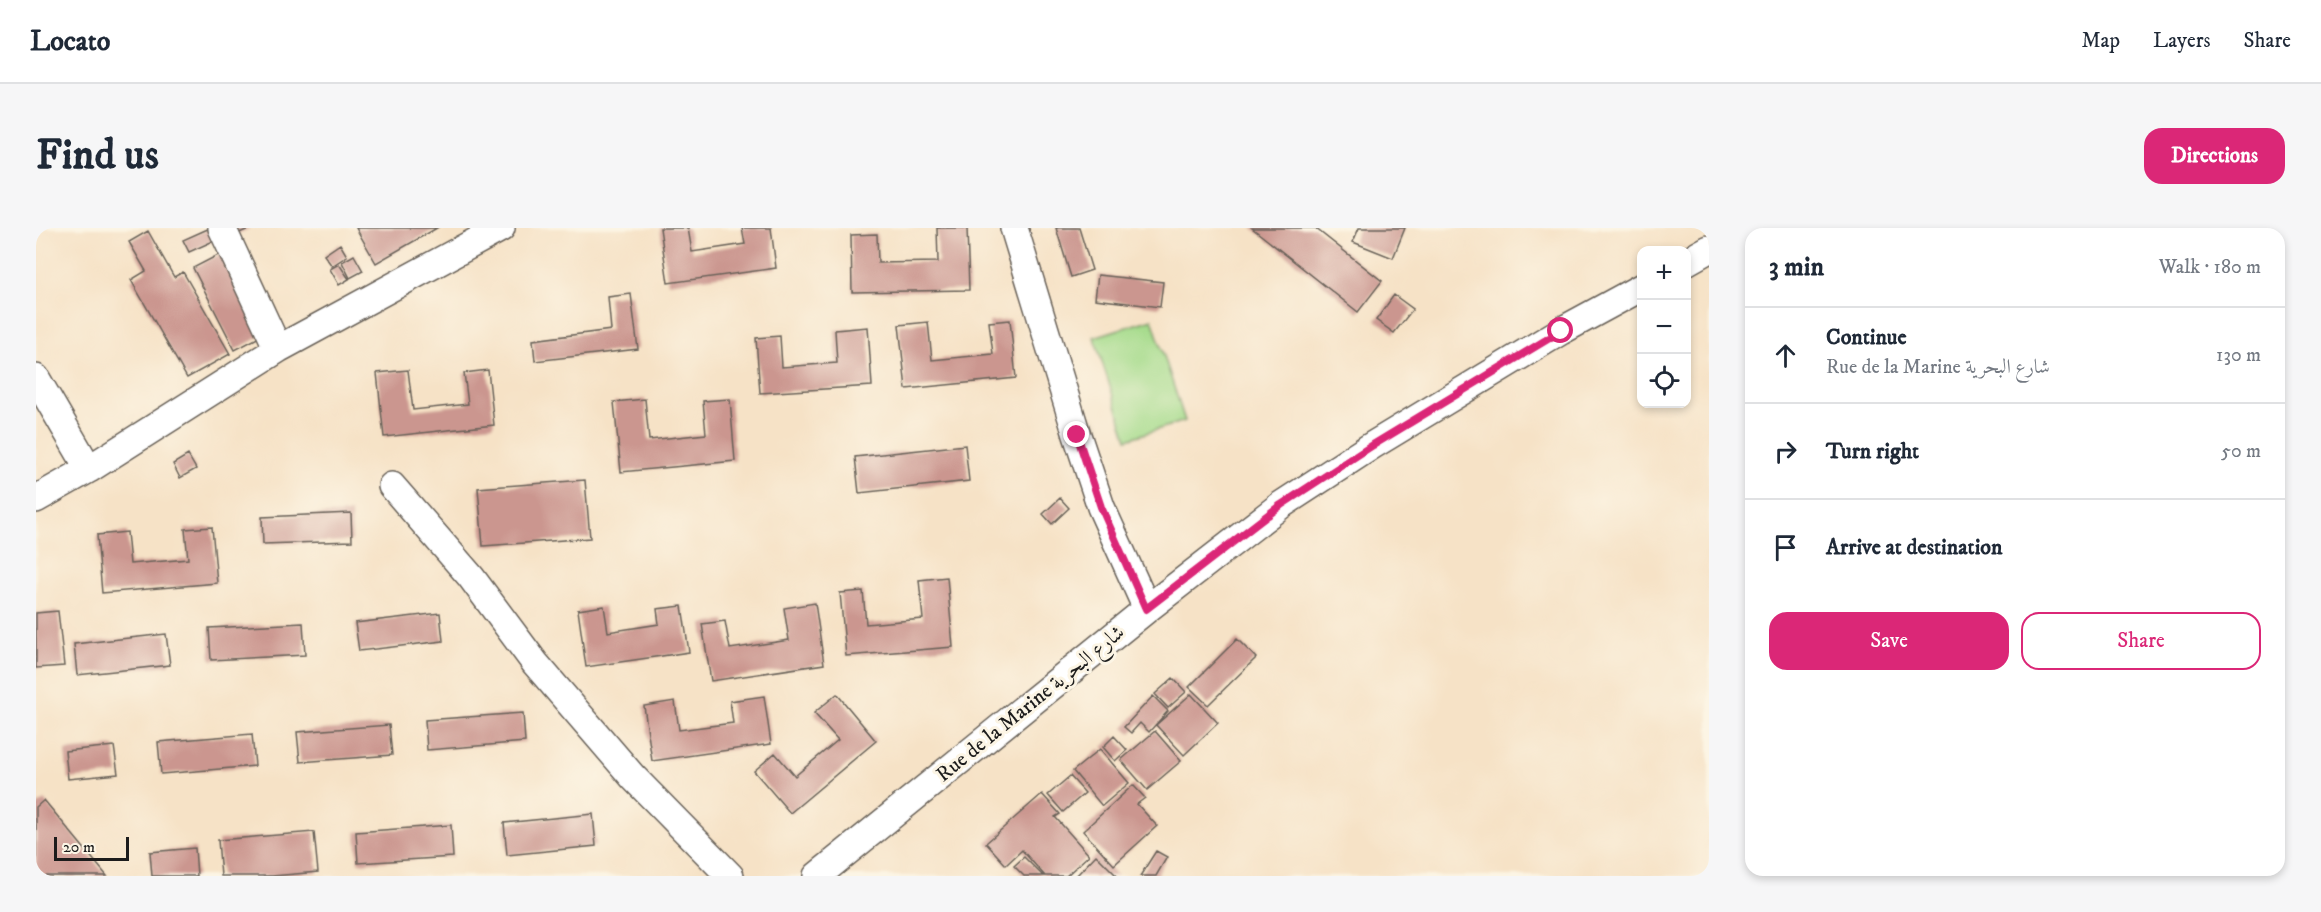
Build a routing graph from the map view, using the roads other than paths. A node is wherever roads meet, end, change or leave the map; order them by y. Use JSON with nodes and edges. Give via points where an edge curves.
{"nodes":[{"id":1,"x":222,"y":228,"type":"edge"},
{"id":2,"x":501,"y":228,"type":"edge"},
{"id":3,"x":1014,"y":228,"type":"edge"},
{"id":4,"x":1709,"y":249,"type":"edge"},
{"id":5,"x":1691,"y":259,"type":"edge"},
{"id":6,"x":1637,"y":289,"type":"edge"},
{"id":7,"x":278,"y":349,"type":"junction"},
{"id":8,"x":36,"y":378,"type":"edge"},
{"id":9,"x":89,"y":469,"type":"junction"},
{"id":10,"x":392,"y":486,"type":"dead end"},
{"id":11,"x":36,"y":499,"type":"edge"},
{"id":12,"x":1146,"y":609,"type":"junction"},
{"id":13,"x":730,"y":876,"type":"edge"},
{"id":14,"x":818,"y":876,"type":"edge"}],
"edges":[{"from":1,"to":7,"type":"street"},
{"from":2,"to":7,"type":"street"},
{"from":3,"to":12,"type":"street","via":[[1101,507]]},
{"from":4,"to":5,"type":"street"},
{"from":6,"to":12,"type":"street","name":"Rue de la Marine شارع البحرية","via":[[1373,445],[1281,505]]},
{"from":7,"to":9,"type":"street"},
{"from":8,"to":9,"type":"street"},
{"from":9,"to":11,"type":"street"},
{"from":10,"to":13,"type":"street","via":[[633,777]]},
{"from":12,"to":14,"type":"street","name":"Rue de la Marine شارع البحرية"}]}
